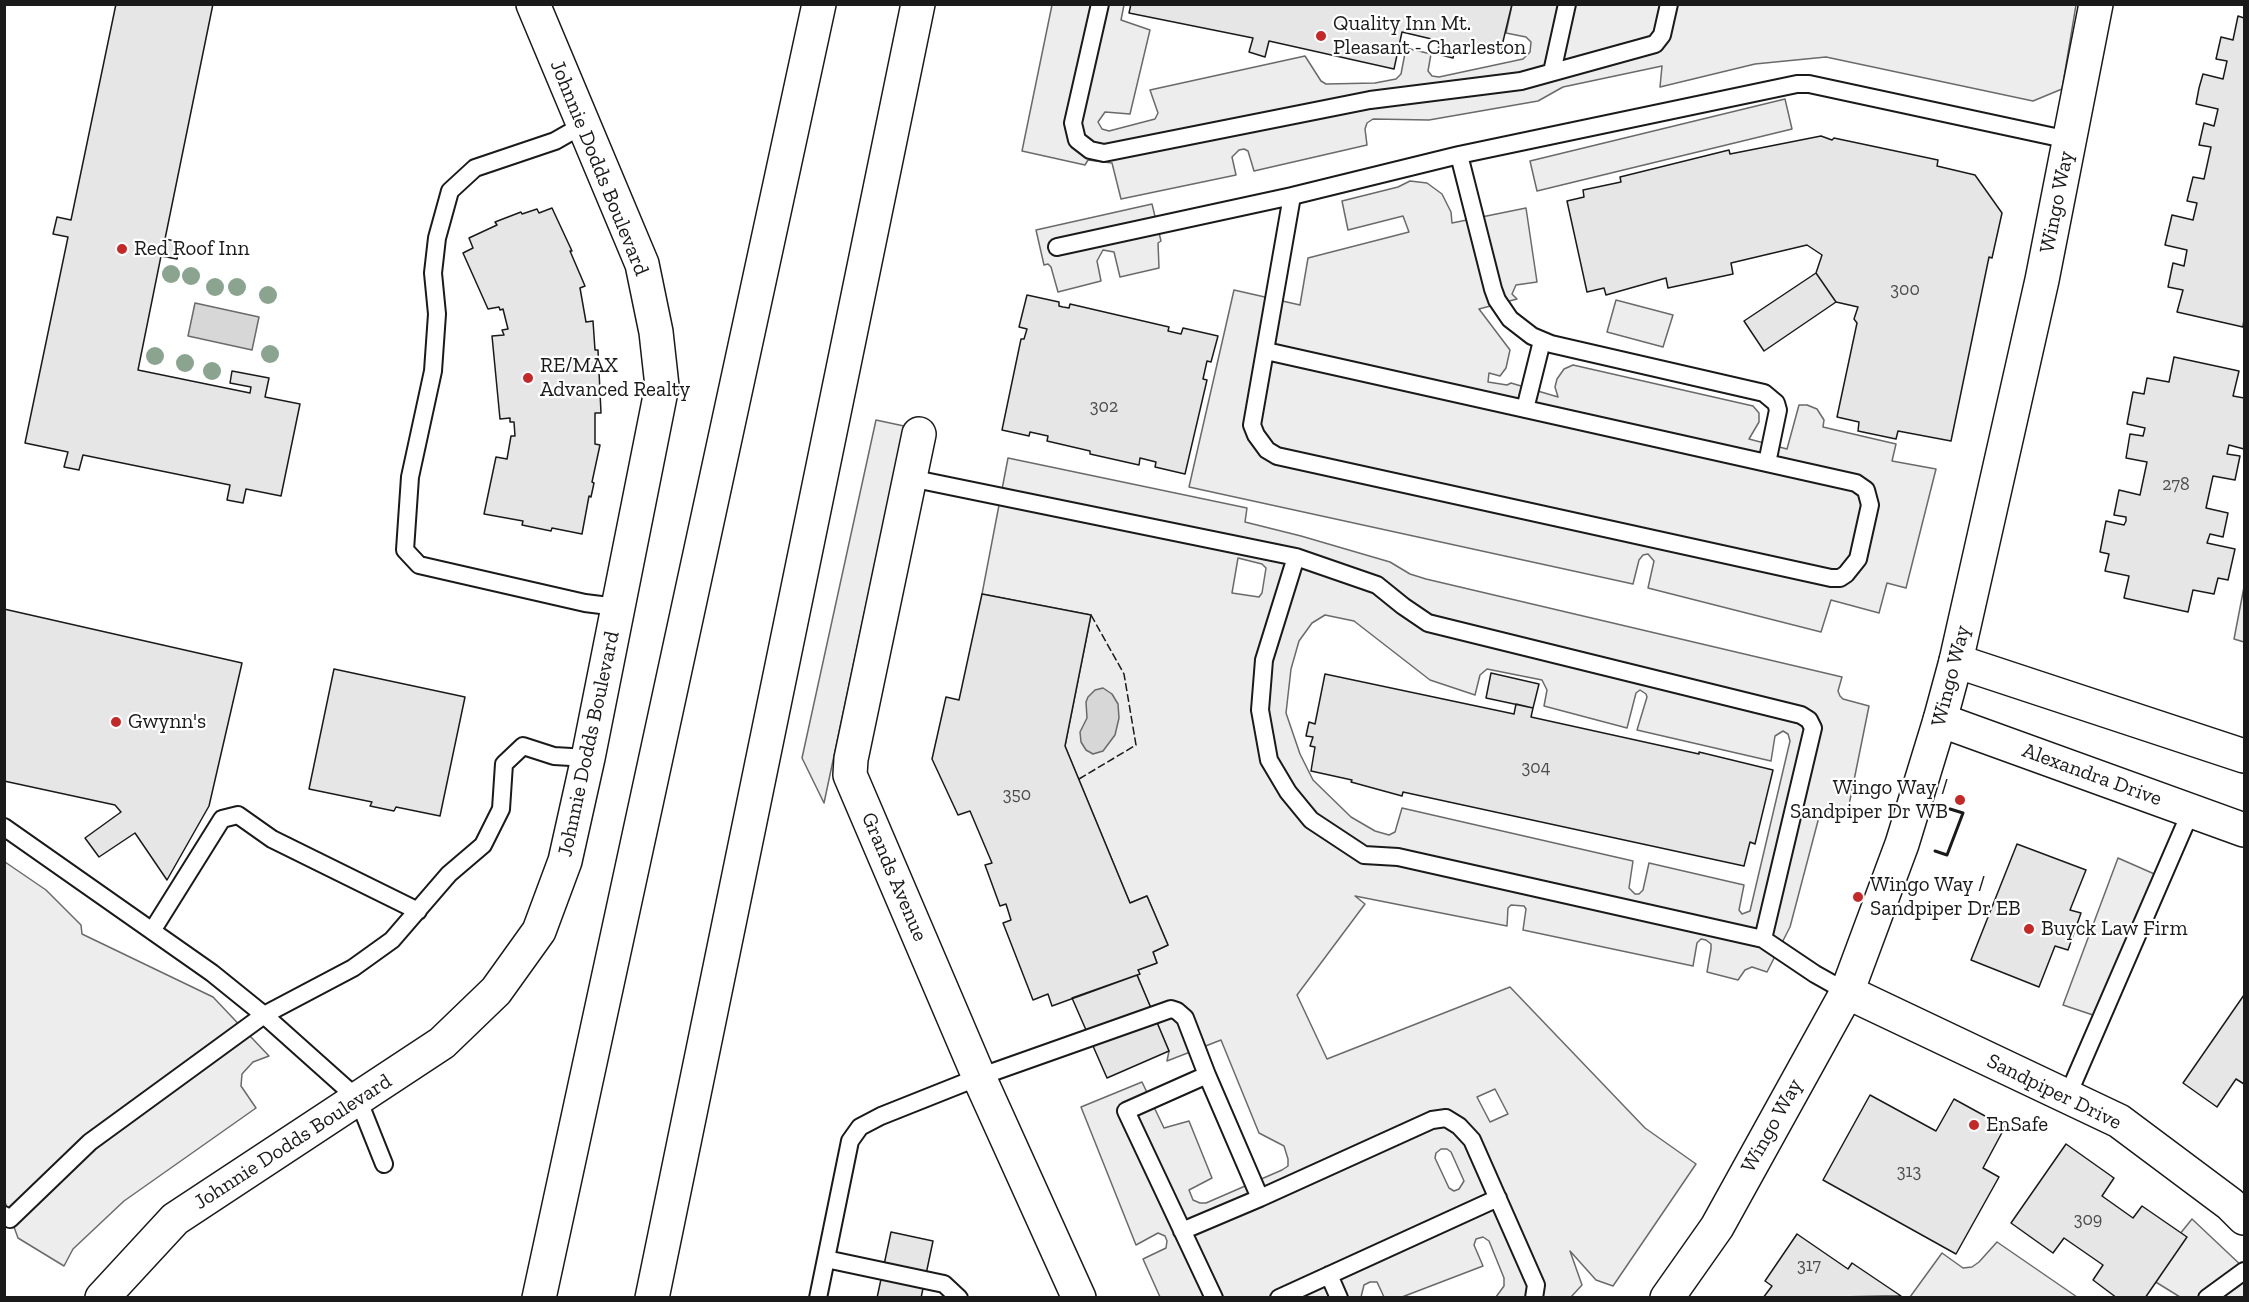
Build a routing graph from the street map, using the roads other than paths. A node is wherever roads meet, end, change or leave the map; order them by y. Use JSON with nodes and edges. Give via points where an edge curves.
{"nodes":[{"id":1,"x":533,"y":4,"type":"edge"},
{"id":2,"x":819,"y":4,"type":"edge"},
{"id":3,"x":896,"y":4,"type":"edge"},
{"id":4,"x":918,"y":4,"type":"edge"},
{"id":5,"x":1100,"y":4,"type":"edge"},
{"id":6,"x":1567,"y":4,"type":"edge"},
{"id":7,"x":1669,"y":4,"type":"edge"},
{"id":8,"x":2096,"y":4,"type":"edge"},
{"id":9,"x":906,"y":64,"type":"junction"},
{"id":10,"x":1552,"y":72,"type":"junction"},
{"id":11,"x":583,"y":124,"type":"junction"},
{"id":12,"x":2069,"y":140,"type":"junction"},
{"id":13,"x":1460,"y":155,"type":"junction"},
{"id":14,"x":1292,"y":196,"type":"junction"},
{"id":15,"x":1057,"y":247,"type":"dead end"},
{"id":16,"x":1542,"y":341,"type":"junction"},
{"id":17,"x":1266,"y":351,"type":"junction"},
{"id":18,"x":1525,"y":409,"type":"junction"},
{"id":19,"x":919,"y":434,"type":"dead end"},
{"id":20,"x":1767,"y":463,"type":"junction"},
{"id":21,"x":910,"y":478,"type":"junction"},
{"id":22,"x":1296,"y":557,"type":"junction"},
{"id":23,"x":617,"y":608,"type":"junction"},
{"id":24,"x":1956,"y":661,"type":"junction"},
{"id":25,"x":1940,"y":720,"type":"junction"},
{"id":26,"x":2244,"y":756,"type":"edge"},
{"id":27,"x":588,"y":758,"type":"junction"},
{"id":28,"x":2191,"y":810,"type":"junction"},
{"id":29,"x":4,"y":827,"type":"edge"},
{"id":30,"x":2244,"y":830,"type":"edge"},
{"id":31,"x":418,"y":911,"type":"junction"},
{"id":32,"x":152,"y":931,"type":"junction"},
{"id":33,"x":1763,"y":939,"type":"junction"},
{"id":34,"x":1847,"y":992,"type":"junction"},
{"id":35,"x":264,"y":1015,"type":"junction"},
{"id":36,"x":1207,"y":1076,"type":"junction"},
{"id":37,"x":979,"y":1077,"type":"junction"},
{"id":38,"x":2067,"y":1097,"type":"junction"},
{"id":39,"x":358,"y":1099,"type":"junction"},
{"id":40,"x":384,"y":1164,"type":"dead end"},
{"id":41,"x":1260,"y":1198,"type":"junction"},
{"id":42,"x":1498,"y":1198,"type":"junction"},
{"id":43,"x":4,"y":1215,"type":"edge"},
{"id":44,"x":2244,"y":1218,"type":"edge"},
{"id":45,"x":1182,"y":1231,"type":"junction"},
{"id":46,"x":826,"y":1259,"type":"junction"},
{"id":47,"x":2244,"y":1271,"type":"edge"},
{"id":48,"x":1329,"y":1275,"type":"junction"},
{"id":49,"x":102,"y":1298,"type":"edge"},
{"id":50,"x":539,"y":1298,"type":"edge"},
{"id":51,"x":652,"y":1298,"type":"edge"},
{"id":52,"x":818,"y":1298,"type":"edge"},
{"id":53,"x":959,"y":1298,"type":"edge"},
{"id":54,"x":1079,"y":1298,"type":"edge"},
{"id":55,"x":1214,"y":1298,"type":"edge"},
{"id":56,"x":1280,"y":1298,"type":"edge"},
{"id":57,"x":1339,"y":1298,"type":"edge"},
{"id":58,"x":1534,"y":1298,"type":"edge"},
{"id":59,"x":1667,"y":1298,"type":"edge"},
{"id":60,"x":2207,"y":1298,"type":"edge"}],
"edges":[{"from":1,"to":11,"type":"main road","name":"Johnnie Dodds Boulevard"},
{"from":2,"to":50,"type":"main road"},
{"from":3,"to":9,"type":"main road"},
{"from":4,"to":9,"type":"main road"},
{"from":5,"to":10,"type":"lane","via":[[1073,123],[1077,140],[1090,150],[1104,153],[1370,100],[1521,81]]},
{"from":6,"to":10,"type":"lane"},
{"from":7,"to":10,"type":"lane","via":[[1662,35],[1654,44]]},
{"from":8,"to":12,"type":"main road","name":"Wingo Way"},
{"from":9,"to":51,"type":"main road"},
{"from":11,"to":23,"type":"main road","name":"Johnnie Dodds Boulevard","via":[[642,264],[662,387]]},
{"from":11,"to":23,"type":"lane","via":[[555,141],[475,168],[450,191],[435,250],[437,315],[433,371],[410,477],[405,550],[419,565]]},
{"from":12,"to":13,"type":"lane","via":[[1797,84]]},
{"from":12,"to":24,"type":"main road","name":"Wingo Way","via":[[2042,280]]},
{"from":13,"to":14,"type":"lane"},
{"from":13,"to":16,"type":"lane","via":[[1497,300],[1510,319]]},
{"from":14,"to":15,"type":"lane"},
{"from":14,"to":17,"type":"lane"},
{"from":16,"to":18,"type":"lane"},
{"from":16,"to":20,"type":"lane","via":[[1764,393],[1778,410]]},
{"from":17,"to":18,"type":"lane"},
{"from":17,"to":20,"type":"lane","via":[[1252,425],[1262,444],[1277,456],[1831,578],[1846,574],[1858,559],[1870,500],[1866,490],[1856,483]]},
{"from":18,"to":20,"type":"lane"},
{"from":19,"to":21,"type":"main road","name":"Grands Avenue"},
{"from":21,"to":22,"type":"lane"},
{"from":21,"to":37,"type":"main road","name":"Grands Avenue","via":[[850,775]]},
{"from":22,"to":33,"type":"lane","via":[[1264,660],[1260,710],[1269,760],[1311,820],[1364,855],[1398,857]]},
{"from":22,"to":33,"type":"lane","via":[[1377,585],[1428,623],[1809,720],[1813,728]]},
{"from":23,"to":27,"type":"main road","name":"Johnnie Dodds Boulevard"},
{"from":24,"to":25,"type":"main road","name":"Wingo Way"},
{"from":24,"to":26,"type":"main road"},
{"from":25,"to":28,"type":"main road","name":"Alexandra Drive"},
{"from":25,"to":34,"type":"main road","name":"Wingo Way","via":[[1902,844]]},
{"from":27,"to":31,"type":"lane","via":[[554,756],[523,746],[504,764],[501,808],[483,844],[449,874]]},
{"from":27,"to":39,"type":"main road","name":"Johnnie Dodds Boulevard","via":[[566,861],[539,931],[496,991],[442,1043]]},
{"from":28,"to":30,"type":"main road","name":"Alexandra Drive"},
{"from":28,"to":38,"type":"lane"},
{"from":29,"to":32,"type":"lane"},
{"from":31,"to":32,"type":"lane","via":[[272,839],[238,815],[222,819]]},
{"from":31,"to":35,"type":"lane","via":[[392,940],[353,968]]},
{"from":32,"to":35,"type":"lane"},
{"from":33,"to":34,"type":"lane"},
{"from":34,"to":38,"type":"main road","name":"Sandpiper Drive"},
{"from":34,"to":59,"type":"main road","name":"Wingo Way","via":[[1717,1227]]},
{"from":35,"to":39,"type":"lane"},
{"from":35,"to":43,"type":"lane","via":[[90,1142],[10,1219]]},
{"from":36,"to":37,"type":"lane","via":[[1185,1018],[1171,1009]]},
{"from":36,"to":41,"type":"lane"},
{"from":36,"to":45,"type":"lane","via":[[1126,1110]]},
{"from":37,"to":46,"type":"lane","via":[[860,1127],[850,1141]]},
{"from":37,"to":54,"type":"main road","name":"Grands Avenue"},
{"from":38,"to":44,"type":"main road","name":"Sandpiper Drive","via":[[2119,1121]]},
{"from":39,"to":40,"type":"lane"},
{"from":39,"to":49,"type":"main road","name":"Johnnie Dodds Boulevard","via":[[175,1219]]},
{"from":41,"to":42,"type":"lane","via":[[1432,1120],[1446,1118],[1472,1140]]},
{"from":41,"to":45,"type":"lane"},
{"from":42,"to":48,"type":"lane"},
{"from":42,"to":58,"type":"lane","via":[[1536,1285]]},
{"from":45,"to":55,"type":"lane"},
{"from":46,"to":52,"type":"lane"},
{"from":46,"to":53,"type":"lane","via":[[944,1284]]},
{"from":47,"to":60,"type":"lane"},
{"from":48,"to":56,"type":"lane"},
{"from":48,"to":57,"type":"lane"}]}
